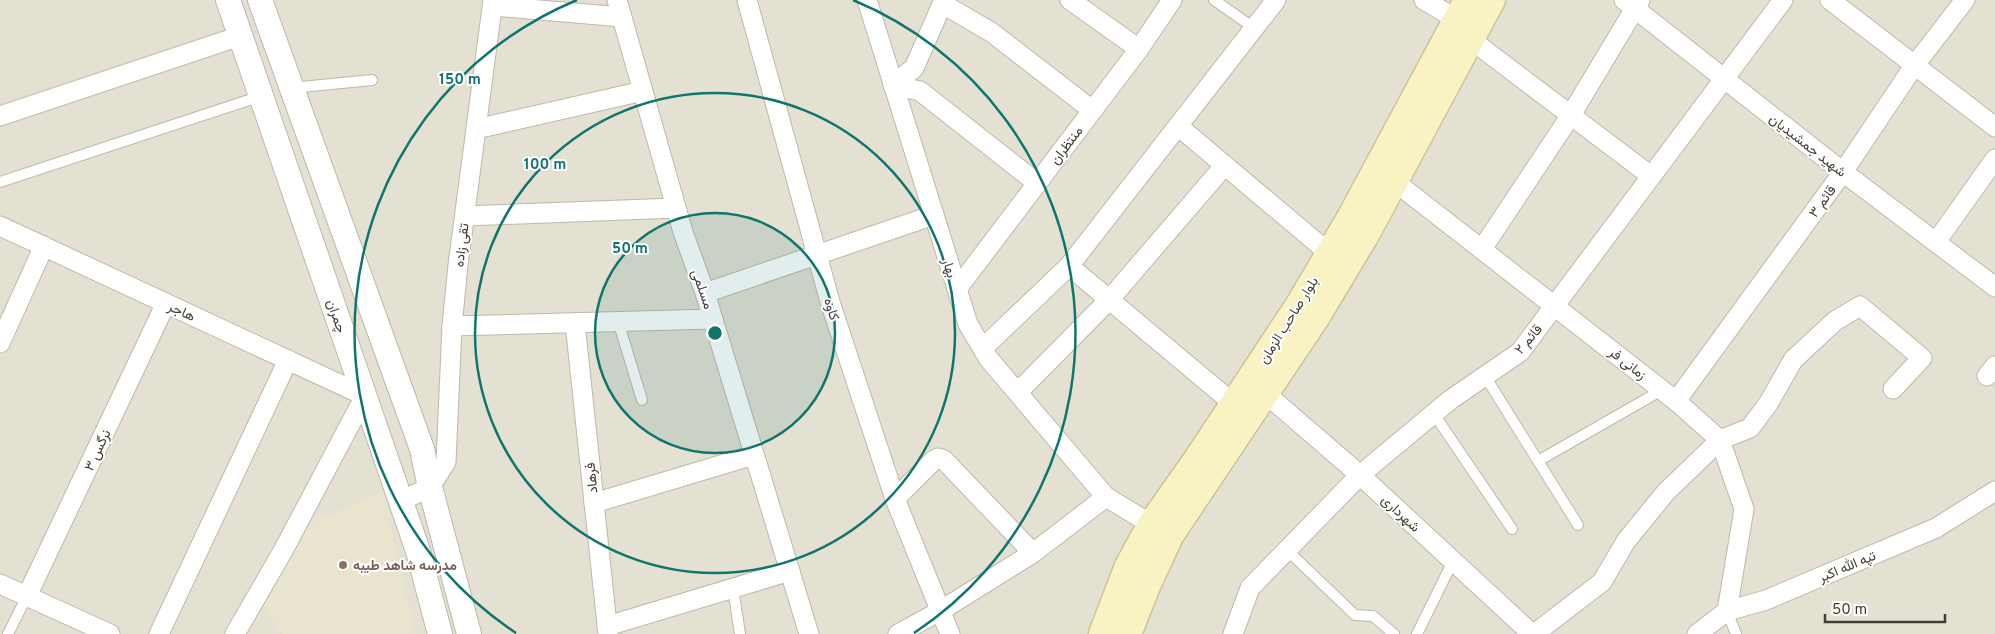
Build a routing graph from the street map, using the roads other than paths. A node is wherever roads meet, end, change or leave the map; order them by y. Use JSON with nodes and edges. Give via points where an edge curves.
{"nodes":[{"id":1,"x":228,"y":0,"type":"edge"},
{"id":2,"x":260,"y":0,"type":"edge"},
{"id":3,"x":747,"y":0,"type":"edge"},
{"id":4,"x":867,"y":0,"type":"edge"},
{"id":5,"x":1070,"y":0,"type":"edge"},
{"id":6,"x":1172,"y":0,"type":"edge"},
{"id":7,"x":1214,"y":0,"type":"edge"},
{"id":8,"x":1276,"y":0,"type":"edge"},
{"id":9,"x":1424,"y":0,"type":"edge"},
{"id":10,"x":1492,"y":0,"type":"edge"},
{"id":11,"x":1783,"y":0,"type":"edge"},
{"id":12,"x":1830,"y":0,"type":"edge"},
{"id":13,"x":1966,"y":0,"type":"edge"},
{"id":14,"x":943,"y":2,"type":"edge"},
{"id":15,"x":493,"y":3,"type":"edge"},
{"id":16,"x":1633,"y":3,"type":"edge"},
{"id":17,"x":619,"y":8,"type":"edge"},
{"id":18,"x":1464,"y":19,"type":"edge"},
{"id":19,"x":1254,"y":28,"type":"junction"},
{"id":20,"x":240,"y":36,"type":"junction"},
{"id":21,"x":1139,"y":49,"type":"junction"},
{"id":22,"x":1914,"y":66,"type":"junction"},
{"id":23,"x":1723,"y":79,"type":"junction"},
{"id":24,"x":372,"y":80,"type":"dead end"},
{"id":25,"x":893,"y":85,"type":"junction"},
{"id":26,"x":291,"y":88,"type":"junction"},
{"id":27,"x":643,"y":91,"type":"junction"},
{"id":28,"x":261,"y":96,"type":"junction"},
{"id":29,"x":1092,"y":110,"type":"junction"},
{"id":30,"x":1571,"y":115,"type":"junction"},
{"id":31,"x":0,"y":116,"type":"edge"},
{"id":32,"x":1178,"y":126,"type":"junction"},
{"id":33,"x":1995,"y":126,"type":"edge"},
{"id":34,"x":476,"y":129,"type":"junction"},
{"id":35,"x":1995,"y":159,"type":"edge"},
{"id":36,"x":1225,"y":165,"type":"junction"},
{"id":37,"x":1843,"y":172,"type":"junction"},
{"id":38,"x":1651,"y":176,"type":"junction"},
{"id":39,"x":1394,"y":181,"type":"junction"},
{"id":40,"x":0,"y":182,"type":"edge"},
{"id":41,"x":1037,"y":183,"type":"junction"},
{"id":42,"x":676,"y":208,"type":"junction"},
{"id":43,"x":934,"y":215,"type":"junction"},
{"id":44,"x":464,"y":216,"type":"junction"},
{"id":45,"x":0,"y":226,"type":"edge"},
{"id":46,"x":1936,"y":242,"type":"junction"},
{"id":47,"x":44,"y":246,"type":"junction"},
{"id":48,"x":1482,"y":249,"type":"junction"},
{"id":49,"x":1329,"y":253,"type":"junction"},
{"id":50,"x":817,"y":255,"type":"junction"},
{"id":51,"x":1069,"y":266,"type":"junction"},
{"id":52,"x":1995,"y":287,"type":"edge"},
{"id":53,"x":957,"y":289,"type":"junction"},
{"id":54,"x":705,"y":293,"type":"junction"},
{"id":55,"x":1109,"y":300,"type":"junction"},
{"id":56,"x":166,"y":303,"type":"junction"},
{"id":57,"x":1554,"y":306,"type":"junction"},
{"id":58,"x":713,"y":319,"type":"junction"},
{"id":59,"x":618,"y":321,"type":"junction"},
{"id":60,"x":575,"y":323,"type":"junction"},
{"id":61,"x":452,"y":326,"type":"junction"},
{"id":62,"x":0,"y":343,"type":"edge"},
{"id":63,"x":983,"y":348,"type":"junction"},
{"id":64,"x":288,"y":360,"type":"junction"},
{"id":65,"x":1485,"y":376,"type":"junction"},
{"id":66,"x":1893,"y":389,"type":"dead end"},
{"id":67,"x":1018,"y":392,"type":"junction"},
{"id":68,"x":1266,"y":394,"type":"junction"},
{"id":69,"x":364,"y":396,"type":"junction"},
{"id":70,"x":1669,"y":396,"type":"junction"},
{"id":71,"x":642,"y":400,"type":"dead end"},
{"id":72,"x":1234,"y":404,"type":"junction"},
{"id":73,"x":1434,"y":414,"type":"junction"},
{"id":74,"x":1720,"y":440,"type":"junction"},
{"id":75,"x":754,"y":455,"type":"junction"},
{"id":76,"x":1538,"y":461,"type":"junction"},
{"id":77,"x":1360,"y":475,"type":"junction"},
{"id":78,"x":430,"y":487,"type":"junction"},
{"id":79,"x":1995,"y":491,"type":"edge"},
{"id":80,"x":1106,"y":498,"type":"junction"},
{"id":81,"x":895,"y":499,"type":"junction"},
{"id":82,"x":400,"y":501,"type":"junction"},
{"id":83,"x":594,"y":503,"type":"junction"},
{"id":84,"x":1151,"y":524,"type":"junction"},
{"id":85,"x":1578,"y":525,"type":"dead end"},
{"id":86,"x":1512,"y":530,"type":"dead end"},
{"id":87,"x":1287,"y":550,"type":"junction"},
{"id":88,"x":1033,"y":553,"type":"junction"},
{"id":89,"x":1453,"y":561,"type":"junction"},
{"id":90,"x":790,"y":571,"type":"junction"},
{"id":91,"x":0,"y":584,"type":"edge"},
{"id":92,"x":733,"y":588,"type":"junction"},
{"id":93,"x":27,"y":596,"type":"junction"},
{"id":94,"x":940,"y":611,"type":"junction"},
{"id":95,"x":1727,"y":611,"type":"junction"},
{"id":96,"x":83,"y":628,"type":"edge"},
{"id":97,"x":607,"y":630,"type":"edge"},
{"id":98,"x":8,"y":634,"type":"edge"},
{"id":99,"x":110,"y":634,"type":"edge"},
{"id":100,"x":159,"y":634,"type":"edge"},
{"id":101,"x":235,"y":634,"type":"edge"},
{"id":102,"x":440,"y":634,"type":"edge"},
{"id":103,"x":469,"y":634,"type":"edge"},
{"id":104,"x":740,"y":634,"type":"edge"},
{"id":105,"x":809,"y":634,"type":"edge"},
{"id":106,"x":898,"y":634,"type":"edge"},
{"id":107,"x":950,"y":634,"type":"edge"},
{"id":108,"x":1102,"y":634,"type":"edge"},
{"id":109,"x":1128,"y":634,"type":"edge"},
{"id":110,"x":1233,"y":634,"type":"edge"},
{"id":111,"x":1394,"y":634,"type":"edge"},
{"id":112,"x":1417,"y":634,"type":"edge"},
{"id":113,"x":1533,"y":634,"type":"edge"},
{"id":114,"x":1697,"y":634,"type":"edge"},
{"id":115,"x":1736,"y":634,"type":"edge"}],
"edges":[{"from":1,"to":20,"type":"street","name":"چمران"},
{"from":2,"to":26,"type":"street"},
{"from":3,"to":50,"type":"street","name":"کاوه"},
{"from":4,"to":25,"type":"street","name":"بهار"},
{"from":5,"to":21,"type":"street"},
{"from":6,"to":21,"type":"street","name":"منتظران"},
{"from":7,"to":19,"type":"lane"},
{"from":8,"to":19,"type":"street"},
{"from":9,"to":18,"type":"street"},
{"from":10,"to":18,"type":"main road","name":"بلوار صاحب الزمان"},
{"from":11,"to":23,"type":"street","name":"قائم ۲"},
{"from":12,"to":22,"type":"street"},
{"from":13,"to":22,"type":"street","name":"قائم ۳"},
{"from":14,"to":25,"type":"street","via":[[914,68]]},
{"from":14,"to":29,"type":"street","via":[[991,32]]},
{"from":15,"to":17,"type":"street"},
{"from":15,"to":34,"type":"street","name":"تقی زاده"},
{"from":16,"to":23,"type":"street","name":"شهید جمشیدیان"},
{"from":16,"to":30,"type":"street"},
{"from":17,"to":27,"type":"street","name":"مسلمی"},
{"from":18,"to":30,"type":"street"},
{"from":18,"to":39,"type":"main road","name":"بلوار صاحب الزمان"},
{"from":18,"to":49,"type":"main road","name":"بلوار صاحب الزمان"},
{"from":19,"to":32,"type":"street"},
{"from":20,"to":28,"type":"street","name":"چمران"},
{"from":20,"to":31,"type":"street"},
{"from":21,"to":29,"type":"street","name":"منتظران"},
{"from":22,"to":33,"type":"street"},
{"from":22,"to":37,"type":"street","name":"قائم ۳"},
{"from":23,"to":37,"type":"street","name":"شهید جمشیدیان"},
{"from":23,"to":38,"type":"street","name":"قائم ۲"},
{"from":24,"to":26,"type":"lane"},
{"from":25,"to":41,"type":"street","via":[[920,91]]},
{"from":25,"to":43,"type":"street","name":"بهار"},
{"from":26,"to":78,"type":"street","via":[[422,449]]},
{"from":27,"to":34,"type":"street"},
{"from":27,"to":42,"type":"street","name":"مسلمی"},
{"from":28,"to":40,"type":"lane"},
{"from":28,"to":69,"type":"street","name":"چمران"},
{"from":29,"to":41,"type":"street","name":"منتظران"},
{"from":30,"to":38,"type":"street"},
{"from":30,"to":48,"type":"street"},
{"from":32,"to":36,"type":"street"},
{"from":32,"to":51,"type":"street"},
{"from":34,"to":44,"type":"street","name":"تقی زاده"},
{"from":35,"to":46,"type":"street"},
{"from":36,"to":49,"type":"street"},
{"from":36,"to":55,"type":"street"},
{"from":37,"to":46,"type":"street","name":"شهید جمشیدیان"},
{"from":37,"to":70,"type":"street","name":"قائم ۳"},
{"from":38,"to":57,"type":"street","name":"قائم ۲"},
{"from":39,"to":48,"type":"street","name":"زمانی فر"},
{"from":39,"to":68,"type":"main road","name":"بلوار صاحب الزمان","via":[[1316,318]]},
{"from":41,"to":53,"type":"street","name":"منتظران"},
{"from":42,"to":44,"type":"street"},
{"from":42,"to":54,"type":"street","name":"مسلمی"},
{"from":43,"to":50,"type":"street"},
{"from":43,"to":53,"type":"street","name":"بهار"},
{"from":44,"to":61,"type":"street","name":"تقی زاده"},
{"from":45,"to":47,"type":"street","name":"هاجر"},
{"from":46,"to":52,"type":"street","name":"شهید جمشیدیان"},
{"from":47,"to":56,"type":"street","name":"هاجر"},
{"from":47,"to":62,"type":"street"},
{"from":48,"to":57,"type":"street","name":"زمانی فر"},
{"from":49,"to":72,"type":"main road","name":"بلوار صاحب الزمان"},
{"from":50,"to":54,"type":"street"},
{"from":50,"to":81,"type":"street","name":"کاوه"},
{"from":51,"to":55,"type":"street"},
{"from":51,"to":63,"type":"street"},
{"from":53,"to":63,"type":"street","name":"بهار","via":[[968,324]]},
{"from":54,"to":58,"type":"street","name":"مسلمی"},
{"from":55,"to":67,"type":"street"},
{"from":55,"to":72,"type":"street"},
{"from":56,"to":64,"type":"street","name":"هاجر"},
{"from":56,"to":93,"type":"street","name":"نرگس ۳"},
{"from":57,"to":65,"type":"street","name":"قائم ۲","via":[[1520,352]]},
{"from":57,"to":70,"type":"street","name":"زمانی فر"},
{"from":58,"to":59,"type":"street"},
{"from":58,"to":75,"type":"street","name":"مسلمی"},
{"from":59,"to":60,"type":"street"},
{"from":59,"to":71,"type":"lane"},
{"from":60,"to":61,"type":"street"},
{"from":60,"to":83,"type":"street","name":"فرهاد"},
{"from":61,"to":78,"type":"street","name":"تقی زاده","via":[[446,462]]},
{"from":63,"to":67,"type":"street","name":"بهار"},
{"from":64,"to":69,"type":"street","name":"هاجر"},
{"from":64,"to":100,"type":"street"},
{"from":65,"to":73,"type":"street","name":"قائم ۲"},
{"from":65,"to":76,"type":"lane"},
{"from":66,"to":74,"type":"street","via":[[1922,358],[1860,306],[1835,321],[1793,360],[1750,428]]},
{"from":67,"to":80,"type":"street","name":"بهار"},
{"from":68,"to":77,"type":"street","name":"شهرداری"},
{"from":68,"to":109,"type":"main road","name":"بلوار صاحب الزمان","via":[[1170,536]]},
{"from":69,"to":82,"type":"street","name":"چمران"},
{"from":69,"to":101,"type":"street","via":[[284,549]]},
{"from":70,"to":74,"type":"street","name":"زمانی فر"},
{"from":70,"to":76,"type":"lane"},
{"from":72,"to":84,"type":"main road","name":"بلوار صاحب الزمان"},
{"from":73,"to":77,"type":"street","name":"قائم ۲"},
{"from":73,"to":86,"type":"lane"},
{"from":74,"to":95,"type":"street","name":"زمانی فر","via":[[1744,509]]},
{"from":74,"to":113,"type":"street","via":[[1666,492],[1626,541],[1602,582]]},
{"from":75,"to":83,"type":"street"},
{"from":75,"to":90,"type":"street","name":"مسلمی"},
{"from":76,"to":85,"type":"lane"},
{"from":77,"to":87,"type":"street","name":"قائم ۲"},
{"from":77,"to":89,"type":"street","name":"شهرداری"},
{"from":78,"to":82,"type":"street"},
{"from":78,"to":103,"type":"street"},
{"from":79,"to":95,"type":"street","name":"تپه الله اکبر","via":[[1936,528],[1766,600]]},
{"from":80,"to":84,"type":"street"},
{"from":80,"to":88,"type":"street"},
{"from":81,"to":88,"type":"street","via":[[933,461],[938,458],[944,460]]},
{"from":81,"to":94,"type":"street","name":"کاوه"},
{"from":82,"to":102,"type":"street","name":"چمران","via":[[418,551]]},
{"from":83,"to":97,"type":"street","name":"فرهاد"},
{"from":84,"to":108,"type":"main road","name":"بلوار صاحب الزمان","via":[[1128,566]]},
{"from":87,"to":110,"type":"street","name":"قائم ۲","via":[[1250,588]]},
{"from":87,"to":111,"type":"lane","via":[[1355,615],[1372,616]]},
{"from":88,"to":94,"type":"street"},
{"from":89,"to":112,"type":"lane"},
{"from":89,"to":113,"type":"street","name":"شهرداری"},
{"from":90,"to":92,"type":"street"},
{"from":90,"to":105,"type":"street","name":"مسلمی"},
{"from":91,"to":93,"type":"street"},
{"from":92,"to":97,"type":"street"},
{"from":92,"to":104,"type":"lane"},
{"from":93,"to":96,"type":"street"},
{"from":93,"to":98,"type":"lane"},
{"from":94,"to":106,"type":"street"},
{"from":94,"to":107,"type":"street","name":"کاوه"},
{"from":95,"to":114,"type":"street","name":"تپه الله اکبر"},
{"from":95,"to":115,"type":"lane"},
{"from":96,"to":99,"type":"street"}]}
